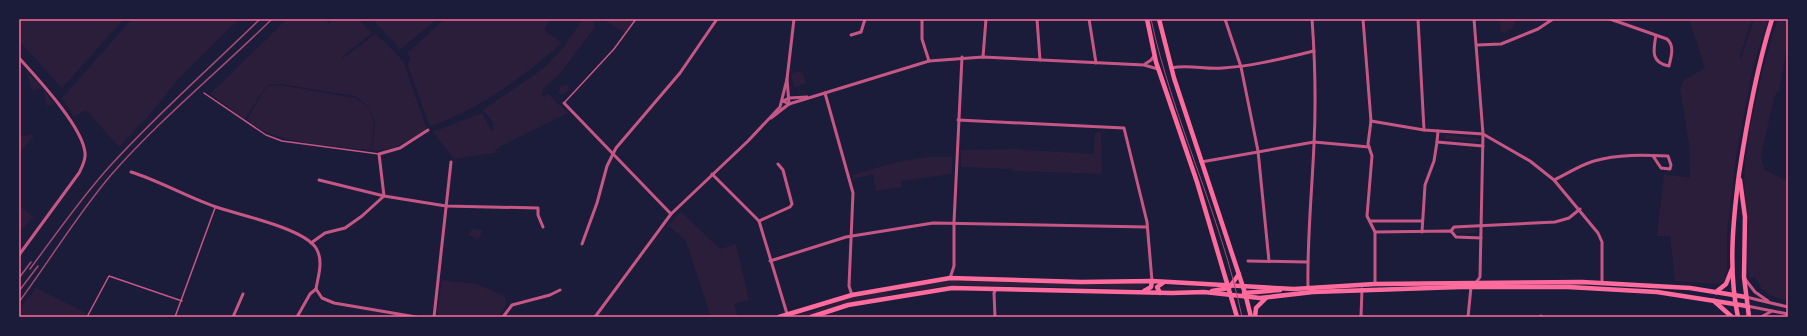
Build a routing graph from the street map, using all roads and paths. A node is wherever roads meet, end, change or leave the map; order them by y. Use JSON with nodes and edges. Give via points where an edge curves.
{"nodes":[{"id":1,"x":636,"y":19,"type":"edge"},
{"id":2,"x":717,"y":19,"type":"edge"},
{"id":3,"x":794,"y":19,"type":"edge"},
{"id":4,"x":865,"y":19,"type":"edge"},
{"id":5,"x":922,"y":19,"type":"edge"},
{"id":6,"x":986,"y":19,"type":"edge"},
{"id":7,"x":1038,"y":19,"type":"edge"},
{"id":8,"x":1089,"y":19,"type":"edge"},
{"id":9,"x":1147,"y":19,"type":"edge"},
{"id":10,"x":1159,"y":19,"type":"edge"},
{"id":11,"x":1225,"y":19,"type":"edge"},
{"id":12,"x":1312,"y":19,"type":"edge"},
{"id":13,"x":1363,"y":19,"type":"edge"},
{"id":14,"x":1418,"y":19,"type":"edge"},
{"id":15,"x":1474,"y":19,"type":"edge"},
{"id":16,"x":1553,"y":19,"type":"edge"},
{"id":17,"x":1610,"y":19,"type":"edge"},
{"id":18,"x":1772,"y":19,"type":"edge"},
{"id":19,"x":851,"y":35,"type":"dead end"},
{"id":20,"x":1656,"y":36,"type":"junction"},
{"id":21,"x":1477,"y":45,"type":"junction"},
{"id":22,"x":1314,"y":51,"type":"junction"},
{"id":23,"x":1154,"y":54,"type":"junction"},
{"id":24,"x":962,"y":57,"type":"junction"},
{"id":25,"x":983,"y":57,"type":"junction"},
{"id":26,"x":19,"y":58,"type":"edge"},
{"id":27,"x":1040,"y":60,"type":"junction"},
{"id":28,"x":929,"y":61,"type":"junction"},
{"id":29,"x":1096,"y":64,"type":"junction"},
{"id":30,"x":1144,"y":65,"type":"junction"},
{"id":31,"x":1240,"y":67,"type":"junction"},
{"id":32,"x":1171,"y":68,"type":"junction"},
{"id":33,"x":1159,"y":69,"type":"junction"},
{"id":34,"x":787,"y":79,"type":"junction"},
{"id":35,"x":204,"y":93,"type":"dead end"},
{"id":36,"x":825,"y":93,"type":"junction"},
{"id":37,"x":813,"y":97,"type":"junction"},
{"id":38,"x":789,"y":98,"type":"junction"},
{"id":39,"x":783,"y":101,"type":"junction"},
{"id":40,"x":564,"y":103,"type":"joint"},
{"id":41,"x":789,"y":104,"type":"junction"},
{"id":42,"x":769,"y":119,"type":"junction"},
{"id":43,"x":958,"y":120,"type":"junction"},
{"id":44,"x":1371,"y":121,"type":"junction"},
{"id":45,"x":428,"y":130,"type":"dead end"},
{"id":46,"x":1424,"y":130,"type":"junction"},
{"id":47,"x":1438,"y":132,"type":"junction"},
{"id":48,"x":1483,"y":134,"type":"junction"},
{"id":49,"x":1314,"y":142,"type":"junction"},
{"id":50,"x":1437,"y":142,"type":"junction"},
{"id":51,"x":1483,"y":146,"type":"junction"},
{"id":52,"x":1369,"y":147,"type":"junction"},
{"id":53,"x":1258,"y":151,"type":"junction"},
{"id":54,"x":613,"y":153,"type":"junction"},
{"id":55,"x":378,"y":154,"type":"junction"},
{"id":56,"x":1653,"y":156,"type":"junction"},
{"id":57,"x":452,"y":162,"type":"dead end"},
{"id":58,"x":1201,"y":162,"type":"junction"},
{"id":59,"x":778,"y":164,"type":"dead end"},
{"id":60,"x":132,"y":172,"type":"dead end"},
{"id":61,"x":712,"y":174,"type":"junction"},
{"id":62,"x":1740,"y":174,"type":"junction"},
{"id":63,"x":319,"y":180,"type":"dead end"},
{"id":64,"x":1554,"y":180,"type":"junction"},
{"id":65,"x":384,"y":196,"type":"junction"},
{"id":66,"x":446,"y":206,"type":"junction"},
{"id":67,"x":216,"y":207,"type":"junction"},
{"id":68,"x":1580,"y":209,"type":"junction"},
{"id":69,"x":671,"y":214,"type":"junction"},
{"id":70,"x":759,"y":221,"type":"junction"},
{"id":71,"x":1422,"y":221,"type":"junction"},
{"id":72,"x":954,"y":222,"type":"junction"},
{"id":73,"x":1370,"y":222,"type":"junction"},
{"id":74,"x":1481,"y":226,"type":"junction"},
{"id":75,"x":543,"y":227,"type":"dead end"},
{"id":76,"x":1147,"y":227,"type":"junction"},
{"id":77,"x":1451,"y":231,"type":"junction"},
{"id":78,"x":1375,"y":232,"type":"junction"},
{"id":79,"x":1422,"y":232,"type":"junction"},
{"id":80,"x":852,"y":237,"type":"junction"},
{"id":81,"x":1481,"y":238,"type":"junction"},
{"id":82,"x":311,"y":243,"type":"junction"},
{"id":83,"x":582,"y":244,"type":"dead end"},
{"id":84,"x":19,"y":255,"type":"edge"},
{"id":85,"x":770,"y":261,"type":"junction"},
{"id":86,"x":1248,"y":261,"type":"dead end"},
{"id":87,"x":1269,"y":261,"type":"junction"},
{"id":88,"x":1307,"y":262,"type":"junction"},
{"id":89,"x":1733,"y":267,"type":"junction"},
{"id":90,"x":1239,"y":274,"type":"junction"},
{"id":91,"x":1744,"y":277,"type":"junction"},
{"id":92,"x":950,"y":278,"type":"junction"},
{"id":93,"x":1480,"y":280,"type":"junction"},
{"id":94,"x":1152,"y":281,"type":"junction"},
{"id":95,"x":1165,"y":282,"type":"junction"},
{"id":96,"x":1602,"y":283,"type":"junction"},
{"id":97,"x":1362,"y":284,"type":"junction"},
{"id":98,"x":1375,"y":284,"type":"junction"},
{"id":99,"x":1229,"y":286,"type":"junction"},
{"id":100,"x":1243,"y":286,"type":"junction"},
{"id":101,"x":1484,"y":286,"type":"junction"},
{"id":102,"x":901,"y":287,"type":"junction"},
{"id":103,"x":1308,"y":287,"type":"junction"},
{"id":104,"x":1471,"y":287,"type":"junction"},
{"id":105,"x":996,"y":288,"type":"junction"},
{"id":106,"x":1587,"y":288,"type":"junction"},
{"id":107,"x":888,"y":289,"type":"junction"},
{"id":108,"x":1294,"y":289,"type":"junction"},
{"id":109,"x":316,"y":290,"type":"junction"},
{"id":110,"x":560,"y":290,"type":"dead end"},
{"id":111,"x":1362,"y":291,"type":"junction"},
{"id":112,"x":1141,"y":292,"type":"junction"},
{"id":113,"x":1204,"y":292,"type":"junction"},
{"id":114,"x":1716,"y":292,"type":"junction"},
{"id":115,"x":1160,"y":293,"type":"junction"},
{"id":116,"x":243,"y":294,"type":"dead end"},
{"id":117,"x":852,"y":295,"type":"junction"},
{"id":118,"x":1246,"y":295,"type":"junction"},
{"id":119,"x":1735,"y":295,"type":"junction"},
{"id":120,"x":902,"y":296,"type":"junction"},
{"id":121,"x":1231,"y":296,"type":"junction"},
{"id":122,"x":1238,"y":296,"type":"junction"},
{"id":123,"x":1746,"y":297,"type":"junction"},
{"id":124,"x":890,"y":298,"type":"junction"},
{"id":125,"x":1266,"y":298,"type":"junction"},
{"id":126,"x":1712,"y":300,"type":"junction"},
{"id":127,"x":182,"y":301,"type":"junction"},
{"id":128,"x":1771,"y":303,"type":"junction"},
{"id":129,"x":1234,"y":304,"type":"junction"},
{"id":130,"x":1736,"y":304,"type":"junction"},
{"id":131,"x":1747,"y":306,"type":"junction"},
{"id":132,"x":1788,"y":307,"type":"edge"},
{"id":133,"x":1773,"y":311,"type":"junction"},
{"id":134,"x":1788,"y":314,"type":"edge"},
{"id":135,"x":787,"y":316,"type":"edge"},
{"id":136,"x":86,"y":317,"type":"edge"},
{"id":137,"x":175,"y":317,"type":"edge"},
{"id":138,"x":233,"y":317,"type":"edge"},
{"id":139,"x":297,"y":317,"type":"edge"},
{"id":140,"x":416,"y":317,"type":"edge"},
{"id":141,"x":434,"y":317,"type":"edge"},
{"id":142,"x":503,"y":317,"type":"edge"},
{"id":143,"x":595,"y":317,"type":"edge"},
{"id":144,"x":779,"y":317,"type":"edge"},
{"id":145,"x":811,"y":317,"type":"edge"},
{"id":146,"x":995,"y":317,"type":"edge"},
{"id":147,"x":1238,"y":317,"type":"edge"},
{"id":148,"x":1251,"y":317,"type":"edge"},
{"id":149,"x":1254,"y":317,"type":"edge"},
{"id":150,"x":1361,"y":317,"type":"edge"},
{"id":151,"x":1468,"y":317,"type":"edge"},
{"id":152,"x":1732,"y":317,"type":"edge"},
{"id":153,"x":1738,"y":317,"type":"edge"},
{"id":154,"x":1749,"y":317,"type":"edge"},
{"id":155,"x":1761,"y":317,"type":"edge"}],
"edges":[{"from":1,"to":40,"type":"lane","via":[[614,49]]},
{"from":2,"to":54,"type":"street","via":[[680,73]]},
{"from":3,"to":34,"type":"street"},
{"from":4,"to":19,"type":"street","via":[[861,32]]},
{"from":5,"to":28,"type":"street","via":[[922,39]]},
{"from":6,"to":25,"type":"street"},
{"from":7,"to":27,"type":"street"},
{"from":8,"to":29,"type":"street"},
{"from":9,"to":23,"type":"main road"},
{"from":10,"to":32,"type":"main road"},
{"from":11,"to":31,"type":"street"},
{"from":12,"to":22,"type":"street"},
{"from":13,"to":44,"type":"street"},
{"from":14,"to":46,"type":"street"},
{"from":15,"to":21,"type":"street"},
{"from":16,"to":21,"type":"street","via":[[1538,29],[1502,44]]},
{"from":17,"to":20,"type":"street"},
{"from":18,"to":62,"type":"main road","via":[[1752,92]]},
{"from":20,"to":20,"type":"street","via":[[1656,59],[1660,64],[1669,66],[1672,51],[1670,42]]},
{"from":21,"to":48,"type":"street"},
{"from":22,"to":31,"type":"street"},
{"from":22,"to":49,"type":"street"},
{"from":23,"to":30,"type":"street"},
{"from":23,"to":33,"type":"main road"},
{"from":24,"to":25,"type":"street"},
{"from":24,"to":28,"type":"street"},
{"from":24,"to":43,"type":"street"},
{"from":25,"to":27,"type":"street"},
{"from":26,"to":84,"type":"street","via":[[55,100],[80,135],[85,155],[79,173]]},
{"from":27,"to":29,"type":"street"},
{"from":28,"to":36,"type":"street"},
{"from":29,"to":30,"type":"street"},
{"from":30,"to":33,"type":"street"},
{"from":31,"to":32,"type":"street"},
{"from":31,"to":53,"type":"street"},
{"from":32,"to":58,"type":"main road"},
{"from":33,"to":99,"type":"main road"},
{"from":34,"to":38,"type":"street"},
{"from":34,"to":39,"type":"street"},
{"from":35,"to":55,"type":"lane","via":[[266,135],[282,141]]},
{"from":36,"to":37,"type":"street"},
{"from":36,"to":80,"type":"street","via":[[853,193]]},
{"from":37,"to":38,"type":"street"},
{"from":37,"to":41,"type":"street"},
{"from":38,"to":39,"type":"street"},
{"from":38,"to":41,"type":"street"},
{"from":39,"to":41,"type":"street"},
{"from":39,"to":42,"type":"street"},
{"from":40,"to":54,"type":"street"},
{"from":41,"to":42,"type":"street"},
{"from":42,"to":61,"type":"street"},
{"from":43,"to":72,"type":"street"},
{"from":43,"to":76,"type":"street","via":[[1124,128]]},
{"from":44,"to":46,"type":"street"},
{"from":44,"to":52,"type":"street"},
{"from":45,"to":55,"type":"street","via":[[400,148]]},
{"from":46,"to":47,"type":"street"},
{"from":47,"to":48,"type":"street"},
{"from":47,"to":50,"type":"street"},
{"from":48,"to":51,"type":"street"},
{"from":48,"to":64,"type":"street","via":[[1530,161]]},
{"from":49,"to":52,"type":"street"},
{"from":49,"to":53,"type":"street"},
{"from":49,"to":88,"type":"street"},
{"from":50,"to":51,"type":"street"},
{"from":50,"to":71,"type":"street","via":[[1434,161],[1425,185]]},
{"from":51,"to":74,"type":"street"},
{"from":52,"to":73,"type":"street","via":[[1372,156],[1367,216]]},
{"from":53,"to":58,"type":"street"},
{"from":53,"to":87,"type":"street"},
{"from":54,"to":69,"type":"street"},
{"from":54,"to":83,"type":"street"},
{"from":55,"to":65,"type":"street"},
{"from":56,"to":56,"type":"street","via":[[1661,168],[1670,169],[1669,157]]},
{"from":56,"to":64,"type":"street","via":[[1627,156],[1593,161]]},
{"from":57,"to":66,"type":"street"},
{"from":58,"to":90,"type":"main road"},
{"from":59,"to":70,"type":"street","via":[[792,204],[790,208]]},
{"from":60,"to":67,"type":"street"},
{"from":61,"to":69,"type":"street"},
{"from":61,"to":70,"type":"street"},
{"from":62,"to":89,"type":"main road","via":[[1735,205]]},
{"from":62,"to":91,"type":"main road","via":[[1745,217]]},
{"from":63,"to":65,"type":"street"},
{"from":64,"to":68,"type":"street"},
{"from":65,"to":66,"type":"street"},
{"from":65,"to":82,"type":"street","via":[[345,228],[325,233]]},
{"from":66,"to":75,"type":"street","via":[[538,208]]},
{"from":66,"to":141,"type":"street"},
{"from":67,"to":82,"type":"street","via":[[278,226]]},
{"from":67,"to":127,"type":"lane"},
{"from":68,"to":74,"type":"street","via":[[1569,218],[1555,222]]},
{"from":68,"to":96,"type":"street","via":[[1601,240]]},
{"from":69,"to":143,"type":"street"},
{"from":70,"to":85,"type":"street"},
{"from":71,"to":73,"type":"street"},
{"from":71,"to":79,"type":"street"},
{"from":72,"to":76,"type":"street"},
{"from":72,"to":80,"type":"street","via":[[933,223]]},
{"from":72,"to":92,"type":"street","via":[[954,266]]},
{"from":73,"to":78,"type":"street"},
{"from":74,"to":77,"type":"street","via":[[1454,227]]},
{"from":74,"to":81,"type":"street"},
{"from":76,"to":94,"type":"street"},
{"from":77,"to":79,"type":"street"},
{"from":77,"to":81,"type":"street","via":[[1456,237]]},
{"from":78,"to":79,"type":"street"},
{"from":78,"to":98,"type":"street"},
{"from":80,"to":85,"type":"street"},
{"from":80,"to":117,"type":"street","via":[[849,286]]},
{"from":81,"to":93,"type":"street"},
{"from":82,"to":109,"type":"street","via":[[318,251],[321,266]]},
{"from":85,"to":135,"type":"street"},
{"from":86,"to":87,"type":"street"},
{"from":87,"to":88,"type":"street"},
{"from":88,"to":103,"type":"street"},
{"from":89,"to":114,"type":"main road","via":[[1726,284]]},
{"from":89,"to":119,"type":"main road"},
{"from":90,"to":99,"type":"main road"},
{"from":90,"to":100,"type":"main road"},
{"from":91,"to":123,"type":"main road"},
{"from":91,"to":128,"type":"street","via":[[1754,292]]},
{"from":92,"to":94,"type":"main road","via":[[1081,282]]},
{"from":92,"to":102,"type":"main road"},
{"from":93,"to":96,"type":"main road"},
{"from":93,"to":98,"type":"main road"},
{"from":93,"to":101,"type":"street"},
{"from":93,"to":104,"type":"street"},
{"from":94,"to":95,"type":"main road"},
{"from":94,"to":112,"type":"main road","via":[[1149,289]]},
{"from":95,"to":99,"type":"main road"},
{"from":95,"to":115,"type":"main road","via":[[1157,288]]},
{"from":96,"to":106,"type":"main road"},
{"from":96,"to":114,"type":"main road"},
{"from":97,"to":98,"type":"main road"},
{"from":97,"to":103,"type":"main road"},
{"from":97,"to":111,"type":"street"},
{"from":99,"to":100,"type":"main road"},
{"from":99,"to":113,"type":"main road"},
{"from":99,"to":121,"type":"main road"},
{"from":100,"to":108,"type":"main road"},
{"from":100,"to":118,"type":"main road"},
{"from":101,"to":104,"type":"main road"},
{"from":101,"to":106,"type":"main road"},
{"from":102,"to":107,"type":"main road"},
{"from":102,"to":120,"type":"main road"},
{"from":103,"to":108,"type":"main road"},
{"from":104,"to":111,"type":"main road"},
{"from":104,"to":151,"type":"street"},
{"from":105,"to":112,"type":"main road"},
{"from":105,"to":120,"type":"main road","via":[[952,288]]},
{"from":105,"to":146,"type":"street"},
{"from":106,"to":126,"type":"main road","via":[[1637,290]]},
{"from":107,"to":117,"type":"main road"},
{"from":107,"to":124,"type":"main road","via":[[892,293]]},
{"from":108,"to":118,"type":"main road"},
{"from":109,"to":139,"type":"street","via":[[310,294]]},
{"from":109,"to":140,"type":"street","via":[[322,298],[334,303]]},
{"from":110,"to":142,"type":"street","via":[[550,296],[512,305]]},
{"from":111,"to":125,"type":"main road","via":[[1312,292]]},
{"from":111,"to":150,"type":"street"},
{"from":112,"to":115,"type":"main road"},
{"from":113,"to":115,"type":"main road"},
{"from":113,"to":121,"type":"main road"},
{"from":114,"to":119,"type":"main road"},
{"from":116,"to":138,"type":"street"},
{"from":117,"to":135,"type":"main road"},
{"from":118,"to":122,"type":"main road"},
{"from":118,"to":125,"type":"main road"},
{"from":118,"to":148,"type":"main road"},
{"from":119,"to":123,"type":"main road"},
{"from":119,"to":130,"type":"main road"},
{"from":120,"to":124,"type":"main road"},
{"from":121,"to":122,"type":"main road"},
{"from":121,"to":129,"type":"main road"},
{"from":122,"to":129,"type":"main road"},
{"from":123,"to":128,"type":"street"},
{"from":123,"to":131,"type":"main road"},
{"from":124,"to":145,"type":"main road","via":[[848,305]]},
{"from":125,"to":149,"type":"main road","via":[[1256,308]]},
{"from":126,"to":130,"type":"main road"},
{"from":126,"to":152,"type":"main road"},
{"from":127,"to":136,"type":"lane","via":[[108,276]]},
{"from":127,"to":137,"type":"lane"},
{"from":128,"to":132,"type":"street"},
{"from":129,"to":147,"type":"main road"},
{"from":130,"to":131,"type":"main road"},
{"from":130,"to":153,"type":"main road"},
{"from":131,"to":133,"type":"street"},
{"from":131,"to":154,"type":"main road"},
{"from":133,"to":134,"type":"street"},
{"from":133,"to":155,"type":"street"},
{"from":135,"to":144,"type":"main road"}]}
